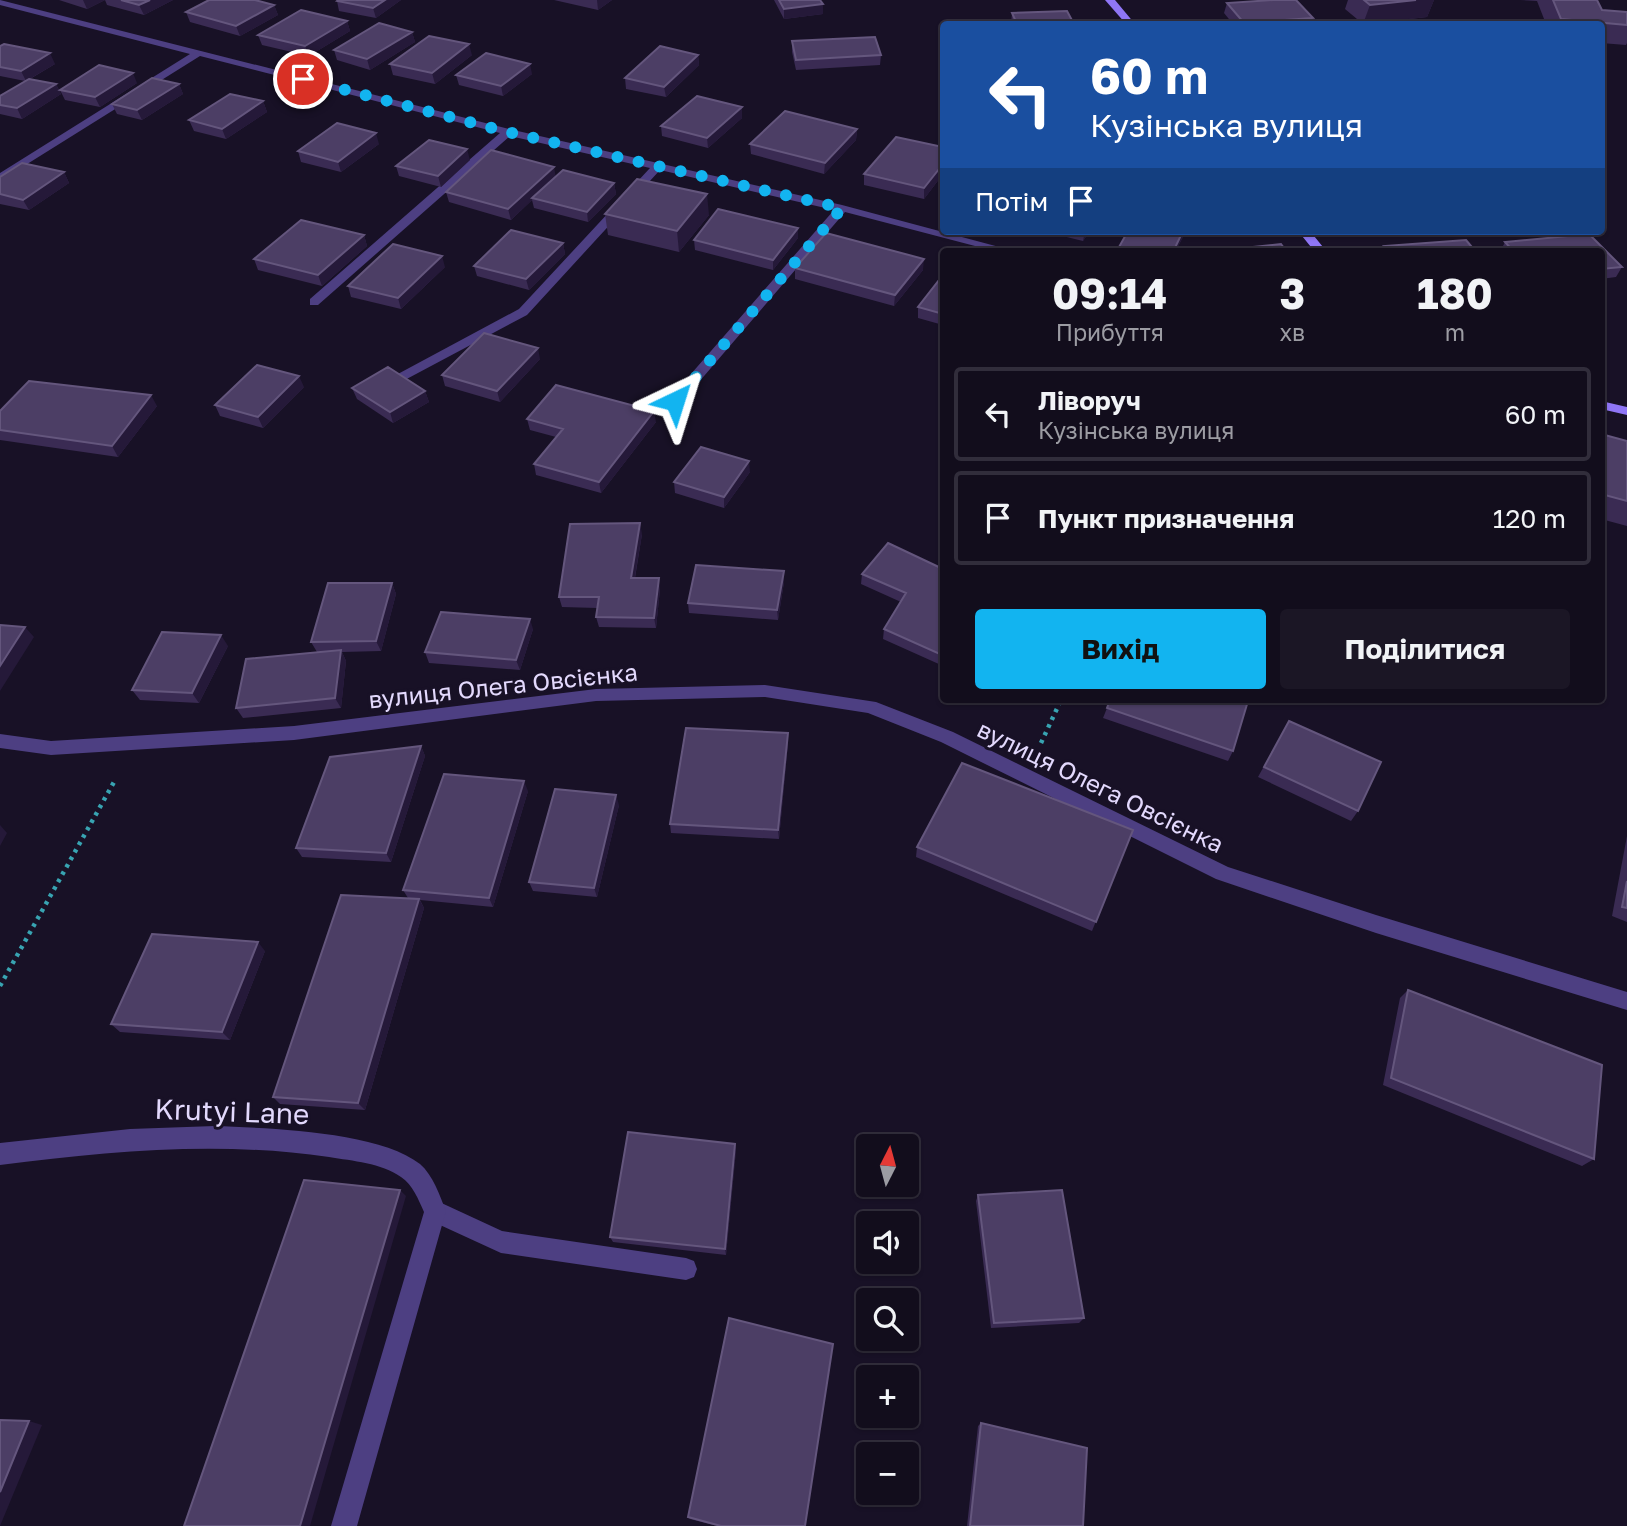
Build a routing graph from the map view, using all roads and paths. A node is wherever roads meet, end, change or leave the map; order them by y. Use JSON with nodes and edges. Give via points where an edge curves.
{"nodes":[{"id":1,"x":1110,"y":0,"type":"edge"},
{"id":2,"x":0,"y":2,"type":"edge"},
{"id":3,"x":1128,"y":21,"type":"edge"},
{"id":4,"x":200,"y":52,"type":"junction"},
{"id":5,"x":508,"y":132,"type":"junction"},
{"id":6,"x":658,"y":166,"type":"junction"},
{"id":7,"x":0,"y":178,"type":"edge"},
{"id":8,"x":842,"y":208,"type":"junction"},
{"id":9,"x":940,"y":233,"type":"edge"},
{"id":10,"x":946,"y":235,"type":"edge"},
{"id":11,"x":997,"y":248,"type":"edge"},
{"id":12,"x":314,"y":302,"type":"dead end"},
{"id":13,"x":401,"y":378,"type":"edge"},
{"id":14,"x":675,"y":401,"type":"dead end"},
{"id":15,"x":1605,"y":406,"type":"edge"},
{"id":16,"x":1627,"y":411,"type":"edge"},
{"id":17,"x":1060,"y":703,"type":"edge"},
{"id":18,"x":0,"y":741,"type":"edge"},
{"id":19,"x":135,"y":744,"type":"junction"},
{"id":20,"x":1026,"y":776,"type":"junction"},
{"id":21,"x":0,"y":986,"type":"edge"},
{"id":22,"x":1627,"y":1000,"type":"edge"},
{"id":23,"x":0,"y":1154,"type":"edge"},
{"id":24,"x":435,"y":1211,"type":"junction"},
{"id":25,"x":686,"y":1269,"type":"dead end"},
{"id":26,"x":344,"y":1526,"type":"edge"}],
"edges":[{"from":1,"to":3,"type":"main road"},
{"from":2,"to":4,"type":"street"},
{"from":4,"to":5,"type":"street"},
{"from":4,"to":7,"type":"street"},
{"from":5,"to":6,"type":"street"},
{"from":5,"to":12,"type":"street"},
{"from":6,"to":8,"type":"street"},
{"from":6,"to":13,"type":"street","via":[[523,312]]},
{"from":8,"to":9,"type":"street"},
{"from":8,"to":14,"type":"street"},
{"from":10,"to":11,"type":"street"},
{"from":15,"to":16,"type":"main road"},
{"from":17,"to":20,"type":"path"},
{"from":18,"to":19,"type":"street","name":"вулиця Олега Овсієнка","via":[[51,748]]},
{"from":19,"to":20,"type":"street","name":"вулиця Олега Овсієнка","via":[[294,733],[596,695],[765,691],[870,707],[947,737]]},
{"from":19,"to":21,"type":"path"},
{"from":20,"to":22,"type":"street","name":"вулиця Олега Овсієнка","via":[[1223,873]]},
{"from":23,"to":24,"type":"street","name":"Krutyi Lane","via":[[122,1138],[212,1135],[319,1144],[382,1156],[418,1177]]},
{"from":24,"to":25,"type":"street","via":[[501,1241]]},
{"from":24,"to":26,"type":"street"}]}
